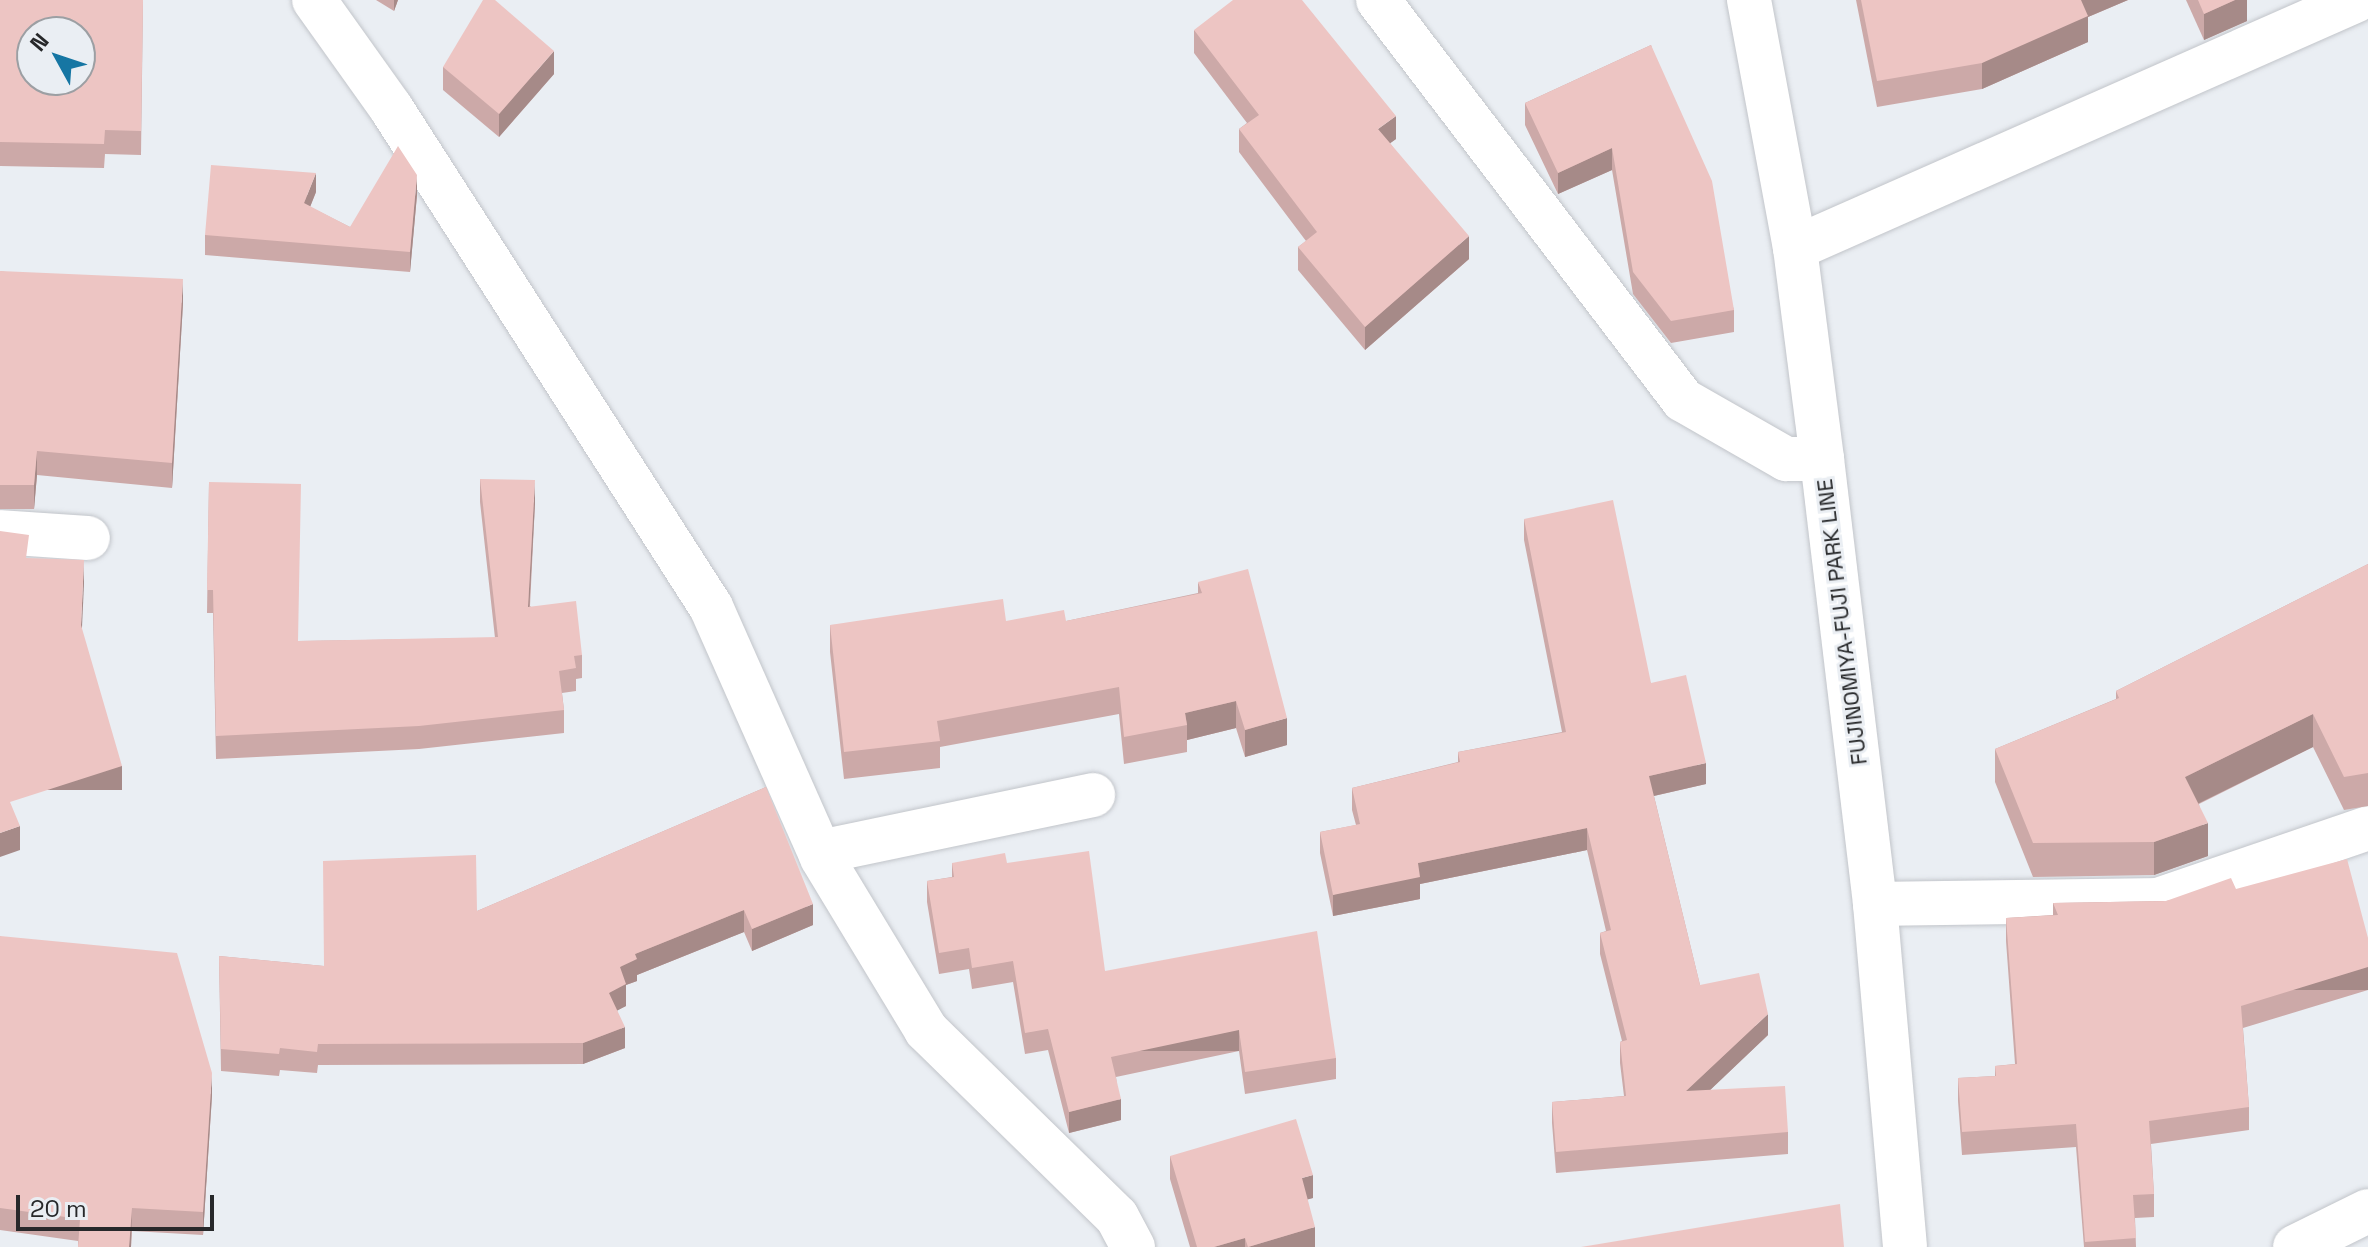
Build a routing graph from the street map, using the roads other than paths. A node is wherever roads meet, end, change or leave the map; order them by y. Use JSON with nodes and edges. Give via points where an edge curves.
{"nodes":[{"id":1,"x":314,"y":0,"type":"edge"},
{"id":2,"x":1378,"y":0,"type":"edge"},
{"id":3,"x":1749,"y":0,"type":"edge"},
{"id":4,"x":2357,"y":0,"type":"edge"},
{"id":5,"x":1795,"y":248,"type":"junction"},
{"id":6,"x":1822,"y":459,"type":"junction"},
{"id":7,"x":0,"y":532,"type":"edge"},
{"id":8,"x":88,"y":538,"type":"dead end"},
{"id":9,"x":1093,"y":795,"type":"dead end"},
{"id":10,"x":2368,"y":828,"type":"edge"},
{"id":11,"x":820,"y":852,"type":"junction"},
{"id":12,"x":1875,"y":904,"type":"junction"},
{"id":13,"x":2368,"y":1211,"type":"edge"},
{"id":14,"x":1133,"y":1247,"type":"edge"},
{"id":15,"x":1905,"y":1247,"type":"edge"},
{"id":16,"x":2295,"y":1247,"type":"edge"}],
"edges":[{"from":1,"to":11,"type":"street","via":[[391,108],[711,607]]},
{"from":2,"to":6,"type":"street","via":[[1683,400],[1786,459]]},
{"from":3,"to":5,"type":"street","name":"FUJINOMIYA-FUJI PARK LINE"},
{"from":4,"to":5,"type":"street"},
{"from":5,"to":6,"type":"street","name":"FUJINOMIYA-FUJI PARK LINE"},
{"from":6,"to":12,"type":"street","name":"FUJINOMIYA-FUJI PARK LINE"},
{"from":7,"to":8,"type":"street"},
{"from":9,"to":11,"type":"street"},
{"from":10,"to":12,"type":"street","via":[[2158,900]]},
{"from":11,"to":14,"type":"street","via":[[926,1030],[1117,1217]]},
{"from":12,"to":15,"type":"street","name":"FUJINOMIYA-FUJI PARK LINE"},
{"from":13,"to":16,"type":"street"}]}
